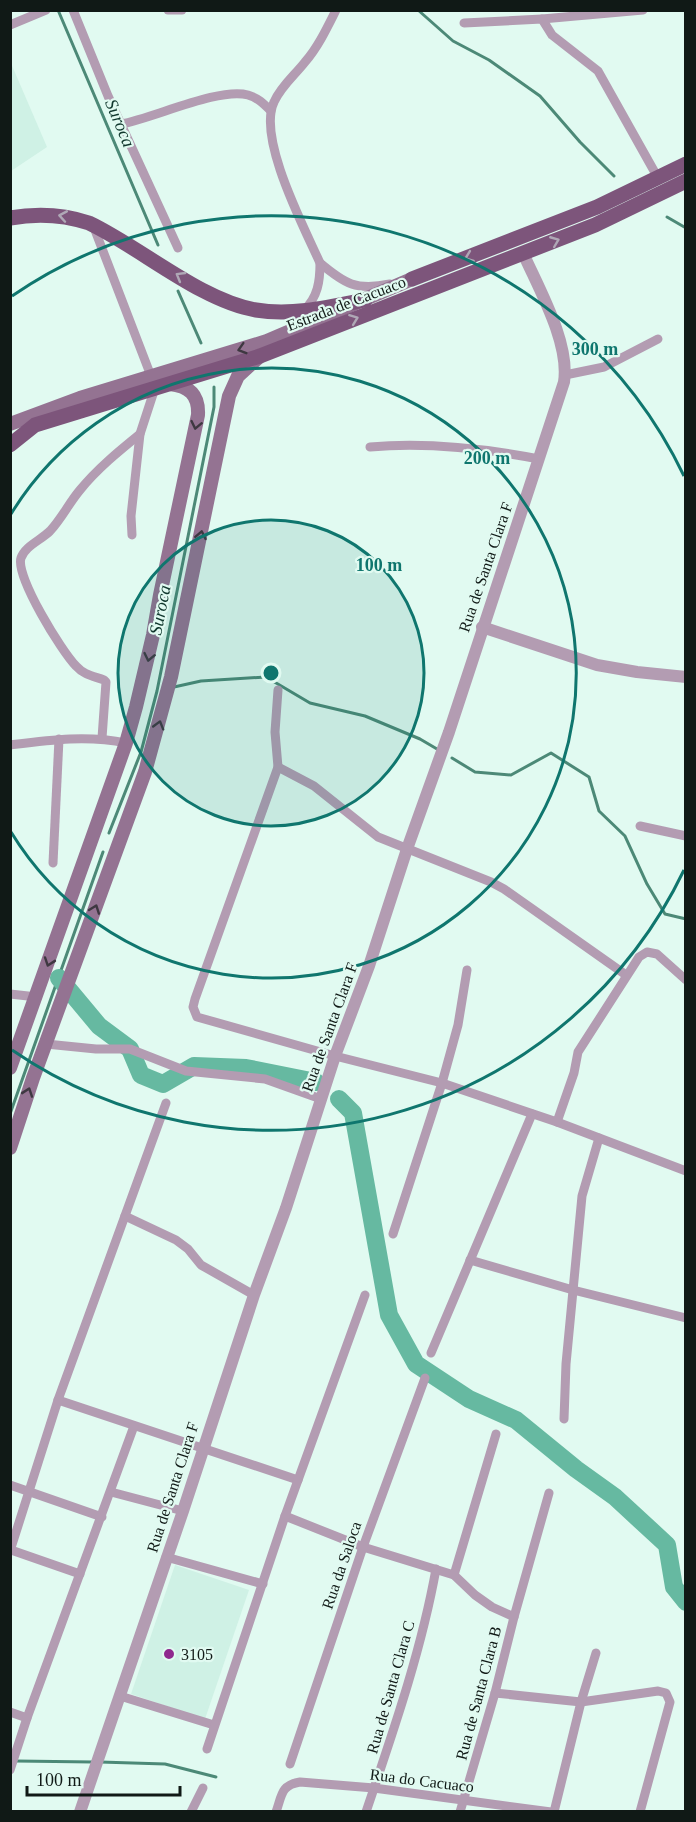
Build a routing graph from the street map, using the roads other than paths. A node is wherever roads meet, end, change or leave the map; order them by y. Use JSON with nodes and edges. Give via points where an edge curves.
{"nodes":[{"id":1,"x":46,"y":10,"type":"edge"},
{"id":2,"x":73,"y":10,"type":"edge"},
{"id":3,"x":168,"y":10,"type":"edge"},
{"id":4,"x":182,"y":10,"type":"edge"},
{"id":5,"x":336,"y":10,"type":"edge"},
{"id":6,"x":550,"y":10,"type":"edge"},
{"id":7,"x":643,"y":10,"type":"edge"},
{"id":8,"x":542,"y":19,"type":"junction"},
{"id":9,"x":464,"y":23,"type":"dead end"},
{"id":10,"x":10,"y":26,"type":"edge"},
{"id":11,"x":271,"y":111,"type":"junction"},
{"id":12,"x":121,"y":124,"type":"junction"},
{"id":13,"x":686,"y":164,"type":"edge"},
{"id":14,"x":658,"y":178,"type":"junction"},
{"id":15,"x":686,"y":181,"type":"edge"},
{"id":16,"x":10,"y":218,"type":"edge"},
{"id":17,"x":93,"y":225,"type":"junction"},
{"id":18,"x":178,"y":248,"type":"dead end"},
{"id":19,"x":523,"y":253,"type":"junction"},
{"id":20,"x":320,"y":262,"type":"junction"},
{"id":21,"x":412,"y":279,"type":"junction"},
{"id":22,"x":365,"y":300,"type":"junction"},
{"id":23,"x":303,"y":310,"type":"junction"},
{"id":24,"x":658,"y":339,"type":"dead end"},
{"id":25,"x":260,"y":356,"type":"junction"},
{"id":26,"x":219,"y":362,"type":"junction"},
{"id":27,"x":200,"y":368,"type":"junction"},
{"id":28,"x":565,"y":375,"type":"junction"},
{"id":29,"x":153,"y":382,"type":"junction"},
{"id":30,"x":170,"y":384,"type":"junction"},
{"id":31,"x":10,"y":424,"type":"edge"},
{"id":32,"x":35,"y":425,"type":"junction"},
{"id":33,"x":10,"y":434,"type":"edge"},
{"id":34,"x":140,"y":434,"type":"junction"},
{"id":35,"x":10,"y":445,"type":"edge"},
{"id":36,"x":370,"y":447,"type":"dead end"},
{"id":37,"x":538,"y":459,"type":"junction"},
{"id":38,"x":132,"y":535,"type":"dead end"},
{"id":39,"x":482,"y":627,"type":"junction"},
{"id":40,"x":686,"y":677,"type":"edge"},
{"id":41,"x":278,"y":690,"type":"dead end"},
{"id":42,"x":102,"y":738,"type":"junction"},
{"id":43,"x":59,"y":739,"type":"junction"},
{"id":44,"x":126,"y":743,"type":"junction"},
{"id":45,"x":10,"y":745,"type":"edge"},
{"id":46,"x":278,"y":767,"type":"junction"},
{"id":47,"x":640,"y":826,"type":"dead end"},
{"id":48,"x":686,"y":836,"type":"edge"},
{"id":49,"x":93,"y":838,"type":"junction"},
{"id":50,"x":117,"y":847,"type":"junction"},
{"id":51,"x":407,"y":849,"type":"junction"},
{"id":52,"x":53,"y":863,"type":"dead end"},
{"id":53,"x":467,"y":970,"type":"dead end"},
{"id":54,"x":626,"y":975,"type":"junction"},
{"id":55,"x":686,"y":980,"type":"edge"},
{"id":56,"x":11,"y":995,"type":"edge"},
{"id":57,"x":37,"y":997,"type":"junction"},
{"id":58,"x":46,"y":1044,"type":"junction"},
{"id":59,"x":335,"y":1056,"type":"junction"},
{"id":60,"x":10,"y":1068,"type":"edge"},
{"id":61,"x":442,"y":1083,"type":"junction"},
{"id":62,"x":321,"y":1099,"type":"junction"},
{"id":63,"x":166,"y":1103,"type":"dead end"},
{"id":64,"x":532,"y":1114,"type":"junction"},
{"id":65,"x":557,"y":1122,"type":"junction"},
{"id":66,"x":599,"y":1138,"type":"junction"},
{"id":67,"x":10,"y":1148,"type":"edge"},
{"id":68,"x":686,"y":1171,"type":"edge"},
{"id":69,"x":125,"y":1216,"type":"junction"},
{"id":70,"x":393,"y":1234,"type":"dead end"},
{"id":71,"x":470,"y":1260,"type":"junction"},
{"id":72,"x":573,"y":1290,"type":"junction"},
{"id":73,"x":254,"y":1295,"type":"junction"},
{"id":74,"x":365,"y":1295,"type":"dead end"},
{"id":75,"x":686,"y":1318,"type":"edge"},
{"id":76,"x":431,"y":1353,"type":"dead end"},
{"id":77,"x":425,"y":1378,"type":"dead end"},
{"id":78,"x":58,"y":1400,"type":"junction"},
{"id":79,"x":564,"y":1419,"type":"dead end"},
{"id":80,"x":134,"y":1426,"type":"junction"},
{"id":81,"x":496,"y":1434,"type":"dead end"},
{"id":82,"x":202,"y":1449,"type":"junction"},
{"id":83,"x":298,"y":1480,"type":"junction"},
{"id":84,"x":10,"y":1485,"type":"edge"},
{"id":85,"x":29,"y":1491,"type":"junction"},
{"id":86,"x":111,"y":1492,"type":"junction"},
{"id":87,"x":549,"y":1493,"type":"dead end"},
{"id":88,"x":183,"y":1511,"type":"junction"},
{"id":89,"x":285,"y":1516,"type":"junction"},
{"id":90,"x":102,"y":1517,"type":"junction"},
{"id":91,"x":363,"y":1547,"type":"junction"},
{"id":92,"x":11,"y":1550,"type":"edge"},
{"id":93,"x":166,"y":1557,"type":"junction"},
{"id":94,"x":436,"y":1569,"type":"junction"},
{"id":95,"x":80,"y":1574,"type":"junction"},
{"id":96,"x":454,"y":1575,"type":"junction"},
{"id":97,"x":263,"y":1584,"type":"junction"},
{"id":98,"x":514,"y":1617,"type":"junction"},
{"id":99,"x":596,"y":1653,"type":"dead end"},
{"id":100,"x":495,"y":1693,"type":"junction"},
{"id":101,"x":120,"y":1696,"type":"junction"},
{"id":102,"x":580,"y":1702,"type":"junction"},
{"id":103,"x":10,"y":1712,"type":"edge"},
{"id":104,"x":27,"y":1718,"type":"junction"},
{"id":105,"x":214,"y":1725,"type":"junction"},
{"id":106,"x":207,"y":1749,"type":"dead end"},
{"id":107,"x":290,"y":1764,"type":"dead end"},
{"id":108,"x":10,"y":1770,"type":"edge"},
{"id":109,"x":203,"y":1788,"type":"dead end"},
{"id":110,"x":374,"y":1788,"type":"junction"},
{"id":111,"x":464,"y":1800,"type":"junction"},
{"id":112,"x":80,"y":1812,"type":"edge"},
{"id":113,"x":191,"y":1812,"type":"edge"},
{"id":114,"x":276,"y":1812,"type":"edge"},
{"id":115,"x":366,"y":1812,"type":"edge"},
{"id":116,"x":459,"y":1812,"type":"edge"},
{"id":117,"x":552,"y":1812,"type":"edge"},
{"id":118,"x":640,"y":1812,"type":"edge"}],
"edges":[{"from":1,"to":10,"type":"street"},
{"from":2,"to":12,"type":"street"},
{"from":3,"to":4,"type":"street"},
{"from":5,"to":11,"type":"street"},
{"from":6,"to":8,"type":"street"},
{"from":7,"to":8,"type":"street"},
{"from":8,"to":9,"type":"street"},
{"from":8,"to":14,"type":"street","via":[[552,35],[598,71]]},
{"from":11,"to":12,"type":"street","via":[[260,100],[231,94]]},
{"from":11,"to":20,"type":"street","via":[[275,154]]},
{"from":12,"to":18,"type":"street"},
{"from":13,"to":14,"type":"main road","name":"Estrada de Cacuaco"},
{"from":14,"to":21,"type":"main road","name":"Estrada de Cacuaco","one_way":true,"via":[[587,211]]},
{"from":19,"to":15,"type":"main road","name":"Estrada de Cacuaco","one_way":true,"via":[[595,225]]},
{"from":17,"to":16,"type":"main road","name":"Estrada de Cacuaco","one_way":true,"via":[[53,214]]},
{"from":23,"to":17,"type":"main road","name":"Estrada de Cacuaco","one_way":true,"via":[[254,310],[208,292]]},
{"from":17,"to":29,"type":"street"},
{"from":25,"to":19,"type":"main road","name":"Estrada de Cacuaco","one_way":true},
{"from":19,"to":28,"type":"street","name":"Rua de Santa Clara F","via":[[550,314]]},
{"from":20,"to":21,"type":"street","via":[[349,285],[373,287]]},
{"from":20,"to":23,"type":"street","via":[[318,289]]},
{"from":21,"to":22,"type":"main road","name":"Estrada de Cacuaco"},
{"from":22,"to":23,"type":"main road","name":"Estrada de Cacuaco"},
{"from":22,"to":26,"type":"main road","name":"Estrada de Cacuaco","one_way":true},
{"from":24,"to":28,"type":"street","via":[[604,367]]},
{"from":25,"to":26,"type":"main road","name":"Estrada de Cacuaco"},
{"from":50,"to":25,"type":"main road","one_way":true,"via":[[164,708],[229,396],[238,376]]},
{"from":26,"to":27,"type":"main road","name":"Estrada de Cacuaco"},
{"from":27,"to":29,"type":"main road","name":"Estrada de Cacuaco"},
{"from":27,"to":30,"type":"main road","name":"Estrada de Cacuaco"},
{"from":28,"to":37,"type":"street","name":"Rua de Santa Clara F"},
{"from":29,"to":30,"type":"main road","name":"Estrada de Cacuaco"},
{"from":29,"to":31,"type":"main road","name":"Estrada de Cacuaco","via":[[80,398]]},
{"from":29,"to":32,"type":"main road","name":"Estrada de Cacuaco"},
{"from":29,"to":34,"type":"street"},
{"from":30,"to":44,"type":"main road","one_way":true,"via":[[191,391],[197,400],[198,415],[145,675]]},
{"from":32,"to":33,"type":"main road","name":"Estrada de Cacuaco"},
{"from":32,"to":35,"type":"main road"},
{"from":34,"to":38,"type":"street"},
{"from":34,"to":42,"type":"street","via":[[86,483],[62,518],[24,552],[20,561],[20,570],[44,620],[66,656],[87,675],[106,682]]},
{"from":36,"to":37,"type":"street","via":[[437,444]]},
{"from":37,"to":39,"type":"street","name":"Rua de Santa Clara F"},
{"from":39,"to":40,"type":"street","via":[[597,666]]},
{"from":39,"to":51,"type":"street","name":"Rua de Santa Clara F"},
{"from":41,"to":46,"type":"street"},
{"from":42,"to":43,"type":"street"},
{"from":42,"to":44,"type":"street"},
{"from":43,"to":45,"type":"street"},
{"from":43,"to":52,"type":"street"},
{"from":44,"to":49,"type":"main road"},
{"from":46,"to":51,"type":"street","via":[[314,786],[378,837]]},
{"from":46,"to":59,"type":"street","via":[[193,1007],[197,1017]]},
{"from":47,"to":48,"type":"street"},
{"from":49,"to":50,"type":"main road"},
{"from":49,"to":57,"type":"main road","one_way":true},
{"from":58,"to":50,"type":"main road","one_way":true},
{"from":51,"to":54,"type":"street","via":[[504,889]]},
{"from":51,"to":59,"type":"street","name":"Rua de Santa Clara F"},
{"from":53,"to":61,"type":"street","via":[[458,1025]]},
{"from":54,"to":55,"type":"street","via":[[639,957],[652,951]]},
{"from":54,"to":65,"type":"street","via":[[578,1052]]},
{"from":56,"to":57,"type":"street"},
{"from":57,"to":60,"type":"main road"},
{"from":58,"to":62,"type":"street","via":[[130,1049],[186,1071],[265,1079]]},
{"from":67,"to":58,"type":"main road","one_way":true},
{"from":59,"to":61,"type":"street"},
{"from":59,"to":62,"type":"street","name":"Rua de Santa Clara F"},
{"from":61,"to":64,"type":"street"},
{"from":61,"to":70,"type":"street"},
{"from":62,"to":73,"type":"street","name":"Rua de Santa Clara F"},
{"from":63,"to":69,"type":"street"},
{"from":64,"to":65,"type":"street"},
{"from":64,"to":71,"type":"street"},
{"from":65,"to":66,"type":"street"},
{"from":66,"to":68,"type":"street"},
{"from":66,"to":72,"type":"street","via":[[582,1196]]},
{"from":69,"to":73,"type":"street","via":[[176,1240],[201,1265]]},
{"from":69,"to":78,"type":"street"},
{"from":71,"to":72,"type":"street"},
{"from":71,"to":76,"type":"street"},
{"from":72,"to":75,"type":"street"},
{"from":72,"to":79,"type":"street"},
{"from":73,"to":82,"type":"street","name":"Rua de Santa Clara F"},
{"from":74,"to":83,"type":"street"},
{"from":77,"to":91,"type":"street","name":"Rua da Saloca"},
{"from":78,"to":80,"type":"street"},
{"from":78,"to":85,"type":"street"},
{"from":80,"to":82,"type":"street"},
{"from":80,"to":86,"type":"street"},
{"from":81,"to":96,"type":"street"},
{"from":82,"to":83,"type":"street"},
{"from":82,"to":88,"type":"street","name":"Rua de Santa Clara F"},
{"from":83,"to":89,"type":"street"},
{"from":84,"to":85,"type":"street"},
{"from":85,"to":90,"type":"street"},
{"from":85,"to":92,"type":"street"},
{"from":86,"to":88,"type":"street"},
{"from":86,"to":90,"type":"street"},
{"from":87,"to":98,"type":"street"},
{"from":88,"to":93,"type":"street","name":"Rua de Santa Clara F"},
{"from":89,"to":91,"type":"street","name":"Rua de Santa Clara B"},
{"from":89,"to":97,"type":"street"},
{"from":90,"to":95,"type":"street"},
{"from":91,"to":94,"type":"street","name":"Rua de Santa Clara B"},
{"from":91,"to":107,"type":"street","name":"Rua da Saloca"},
{"from":92,"to":95,"type":"street"},
{"from":93,"to":97,"type":"street"},
{"from":93,"to":101,"type":"street","name":"Rua de Santa Clara F"},
{"from":94,"to":96,"type":"street","name":"Rua de Santa Clara B"},
{"from":94,"to":110,"type":"street","name":"Rua de Santa Clara C","via":[[414,1662]]},
{"from":95,"to":104,"type":"street"},
{"from":96,"to":98,"type":"street","name":"Rua de Santa Clara B","via":[[492,1607]]},
{"from":97,"to":105,"type":"street"},
{"from":98,"to":100,"type":"street","name":"Rua de Santa Clara B"},
{"from":99,"to":102,"type":"street"},
{"from":100,"to":102,"type":"street"},
{"from":100,"to":111,"type":"street","name":"Rua de Santa Clara B"},
{"from":101,"to":105,"type":"street"},
{"from":101,"to":112,"type":"street","name":"Rua de Santa Clara F"},
{"from":102,"to":117,"type":"street"},
{"from":102,"to":118,"type":"street","via":[[666,1693],[670,1702]]},
{"from":103,"to":104,"type":"street"},
{"from":104,"to":108,"type":"street"},
{"from":105,"to":106,"type":"street"},
{"from":109,"to":113,"type":"street"},
{"from":110,"to":111,"type":"street","name":"Rua do Cacuaco"},
{"from":110,"to":114,"type":"street","name":"Rua do Cacuaco","via":[[289,1784]]},
{"from":110,"to":115,"type":"street","name":"Rua de Santa Clara C"},
{"from":111,"to":116,"type":"street","name":"Rua de Santa Clara B"},
{"from":111,"to":117,"type":"street","name":"Rua do Cacuaco"}]}
